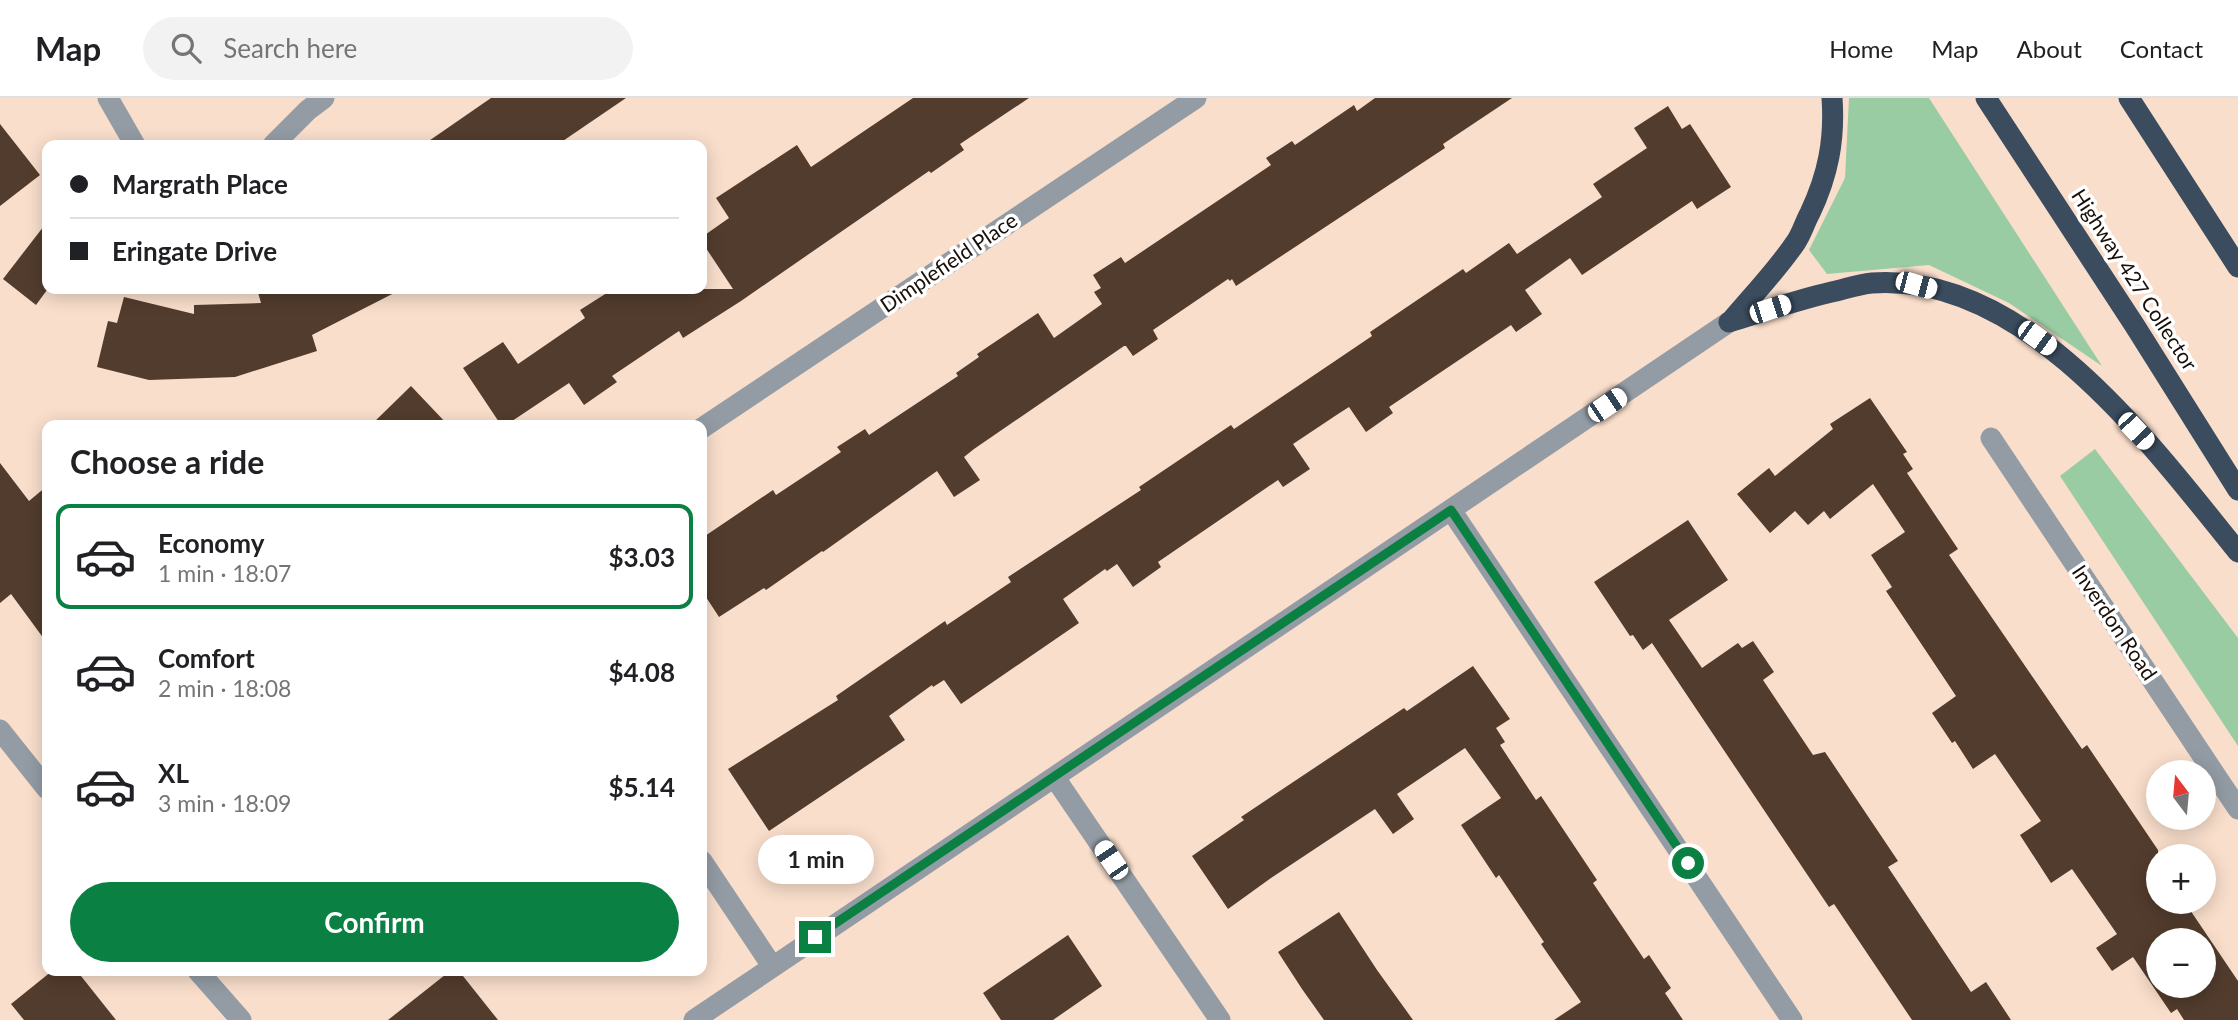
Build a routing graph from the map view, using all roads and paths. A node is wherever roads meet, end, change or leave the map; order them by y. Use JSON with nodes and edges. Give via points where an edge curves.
{"nodes":[{"id":1,"x":108,"y":98,"type":"edge"},
{"id":2,"x":324,"y":98,"type":"edge"},
{"id":3,"x":1196,"y":98,"type":"edge"},
{"id":4,"x":1832,"y":98,"type":"edge"},
{"id":5,"x":1986,"y":98,"type":"edge"},
{"id":6,"x":2129,"y":98,"type":"edge"},
{"id":7,"x":132,"y":140,"type":"edge"},
{"id":8,"x":278,"y":140,"type":"edge"},
{"id":9,"x":2238,"y":267,"type":"edge"},
{"id":10,"x":1729,"y":322,"type":"junction"},
{"id":11,"x":707,"y":425,"type":"edge"},
{"id":12,"x":1991,"y":438,"type":"dead end"},
{"id":13,"x":2238,"y":490,"type":"edge"},
{"id":14,"x":1451,"y":510,"type":"junction"},
{"id":15,"x":2238,"y":552,"type":"edge"},
{"id":16,"x":0,"y":730,"type":"edge"},
{"id":17,"x":1055,"y":778,"type":"junction"},
{"id":18,"x":42,"y":783,"type":"edge"},
{"id":19,"x":2238,"y":809,"type":"edge"},
{"id":20,"x":707,"y":868,"type":"edge"},
{"id":21,"x":772,"y":966,"type":"junction"},
{"id":22,"x":202,"y":976,"type":"edge"},
{"id":23,"x":241,"y":1020,"type":"edge"},
{"id":24,"x":694,"y":1020,"type":"edge"},
{"id":25,"x":1220,"y":1020,"type":"edge"},
{"id":26,"x":1792,"y":1020,"type":"edge"}],
"edges":[{"from":1,"to":7,"type":"street"},
{"from":2,"to":8,"type":"street"},
{"from":3,"to":11,"type":"street","name":"Dimplefield Place"},
{"from":4,"to":10,"type":"highway","via":[[1826,173],[1798,239]]},
{"from":5,"to":13,"type":"highway","name":"Highway 427 Collector"},
{"from":6,"to":9,"type":"highway"},
{"from":10,"to":14,"type":"street"},
{"from":10,"to":15,"type":"highway","via":[[1811,296],[1873,283],[1916,285],[1972,302],[2015,322],[2101,393]]},
{"from":12,"to":19,"type":"street","name":"Inverdon Road"},
{"from":14,"to":17,"type":"street"},
{"from":14,"to":26,"type":"street"},
{"from":16,"to":18,"type":"street"},
{"from":17,"to":21,"type":"street"},
{"from":17,"to":25,"type":"street"},
{"from":20,"to":21,"type":"street"},
{"from":21,"to":24,"type":"street"},
{"from":22,"to":23,"type":"street"}]}
